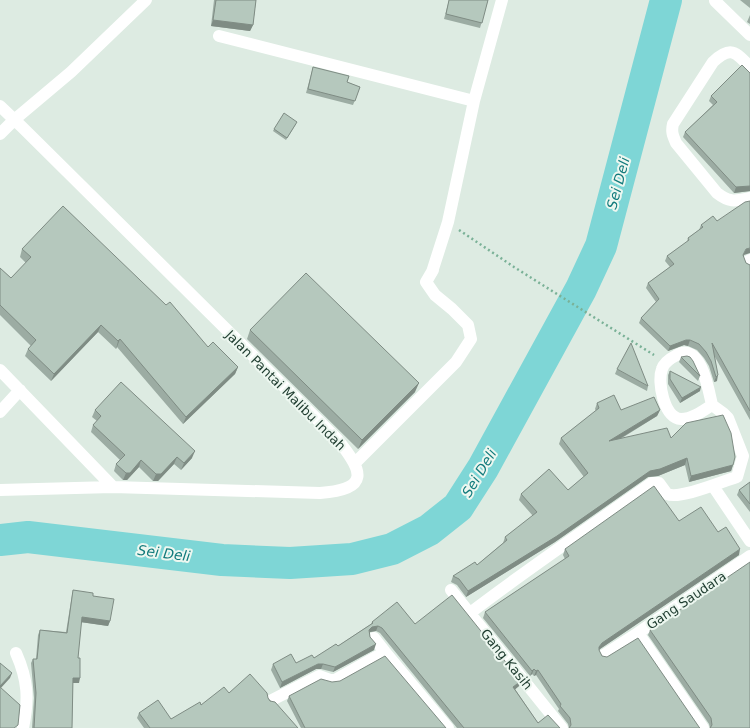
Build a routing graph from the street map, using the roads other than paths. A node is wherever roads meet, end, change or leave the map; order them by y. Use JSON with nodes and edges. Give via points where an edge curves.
{"nodes":[{"id":1,"x":146,"y":0,"type":"edge"},
{"id":2,"x":502,"y":0,"type":"edge"},
{"id":3,"x":714,"y":1,"type":"dead end"},
{"id":4,"x":750,"y":35,"type":"edge"},
{"id":5,"x":219,"y":36,"type":"dead end"},
{"id":6,"x":750,"y":67,"type":"edge"},
{"id":7,"x":474,"y":101,"type":"junction"},
{"id":8,"x":0,"y":106,"type":"edge"},
{"id":9,"x":14,"y":120,"type":"junction"},
{"id":10,"x":0,"y":134,"type":"edge"},
{"id":11,"x":750,"y":198,"type":"edge"},
{"id":12,"x":750,"y":260,"type":"edge"},
{"id":13,"x":750,"y":264,"type":"edge"},
{"id":14,"x":0,"y":370,"type":"edge"},
{"id":15,"x":20,"y":390,"type":"junction"},
{"id":16,"x":712,"y":405,"type":"junction"},
{"id":17,"x":0,"y":412,"type":"edge"},
{"id":18,"x":355,"y":463,"type":"junction"},
{"id":19,"x":713,"y":486,"type":"junction"},
{"id":20,"x":113,"y":487,"type":"junction"},
{"id":21,"x":0,"y":490,"type":"edge"},
{"id":22,"x":750,"y":541,"type":"edge"},
{"id":23,"x":750,"y":556,"type":"edge"},
{"id":24,"x":451,"y":590,"type":"dead end"},
{"id":25,"x":470,"y":613,"type":"junction"},
{"id":26,"x":638,"y":633,"type":"junction"},
{"id":27,"x":374,"y":638,"type":"dead end"},
{"id":28,"x":385,"y":652,"type":"junction"},
{"id":29,"x":16,"y":653,"type":"dead end"},
{"id":30,"x":604,"y":655,"type":"edge"},
{"id":31,"x":272,"y":700,"type":"edge"},
{"id":32,"x":23,"y":728,"type":"edge"},
{"id":33,"x":448,"y":728,"type":"edge"},
{"id":34,"x":562,"y":728,"type":"edge"},
{"id":35,"x":703,"y":728,"type":"edge"}],
"edges":[{"from":1,"to":9,"type":"street","via":[[71,72]]},
{"from":2,"to":7,"type":"street"},
{"from":3,"to":4,"type":"street"},
{"from":5,"to":7,"type":"street"},
{"from":6,"to":11,"type":"street","via":[[740,56],[730,52],[720,55],[673,124],[672,136],[717,193],[730,201]]},
{"from":7,"to":18,"type":"street","via":[[448,222],[433,271],[426,282],[435,295],[468,325],[471,339],[456,362]]},
{"from":8,"to":9,"type":"street","name":"Jalan Pantai Malibu Indah"},
{"from":9,"to":10,"type":"street"},
{"from":9,"to":18,"type":"street","name":"Jalan Pantai Malibu Indah","via":[[337,439]]},
{"from":12,"to":13,"type":"street"},
{"from":14,"to":15,"type":"street"},
{"from":15,"to":17,"type":"street"},
{"from":15,"to":20,"type":"street"},
{"from":16,"to":16,"type":"street","via":[[707,380],[693,356],[681,353],[666,362],[662,369],[661,392],[672,414],[679,419],[686,418]]},
{"from":16,"to":19,"type":"street","via":[[728,418],[744,456],[737,477]]},
{"from":18,"to":20,"type":"street","name":"Jalan Pantai Malibu Indah","via":[[356,480],[351,486],[337,492]]},
{"from":19,"to":22,"type":"street"},
{"from":19,"to":25,"type":"street","via":[[672,496],[667,494],[659,483],[652,484]]},
{"from":20,"to":21,"type":"street","name":"Jalan Pantai Malibu Indah"},
{"from":23,"to":26,"type":"street","name":"Gang Saudara"},
{"from":24,"to":25,"type":"street","name":"Gang Kasih"},
{"from":25,"to":34,"type":"street","name":"Gang Kasih"},
{"from":26,"to":30,"type":"street"},
{"from":26,"to":35,"type":"street","name":"Gang Saudara"},
{"from":27,"to":28,"type":"street"},
{"from":28,"to":31,"type":"street","via":[[334,680],[319,676]]},
{"from":28,"to":33,"type":"street"},
{"from":29,"to":32,"type":"street","via":[[25,680],[26,713]]}]}
